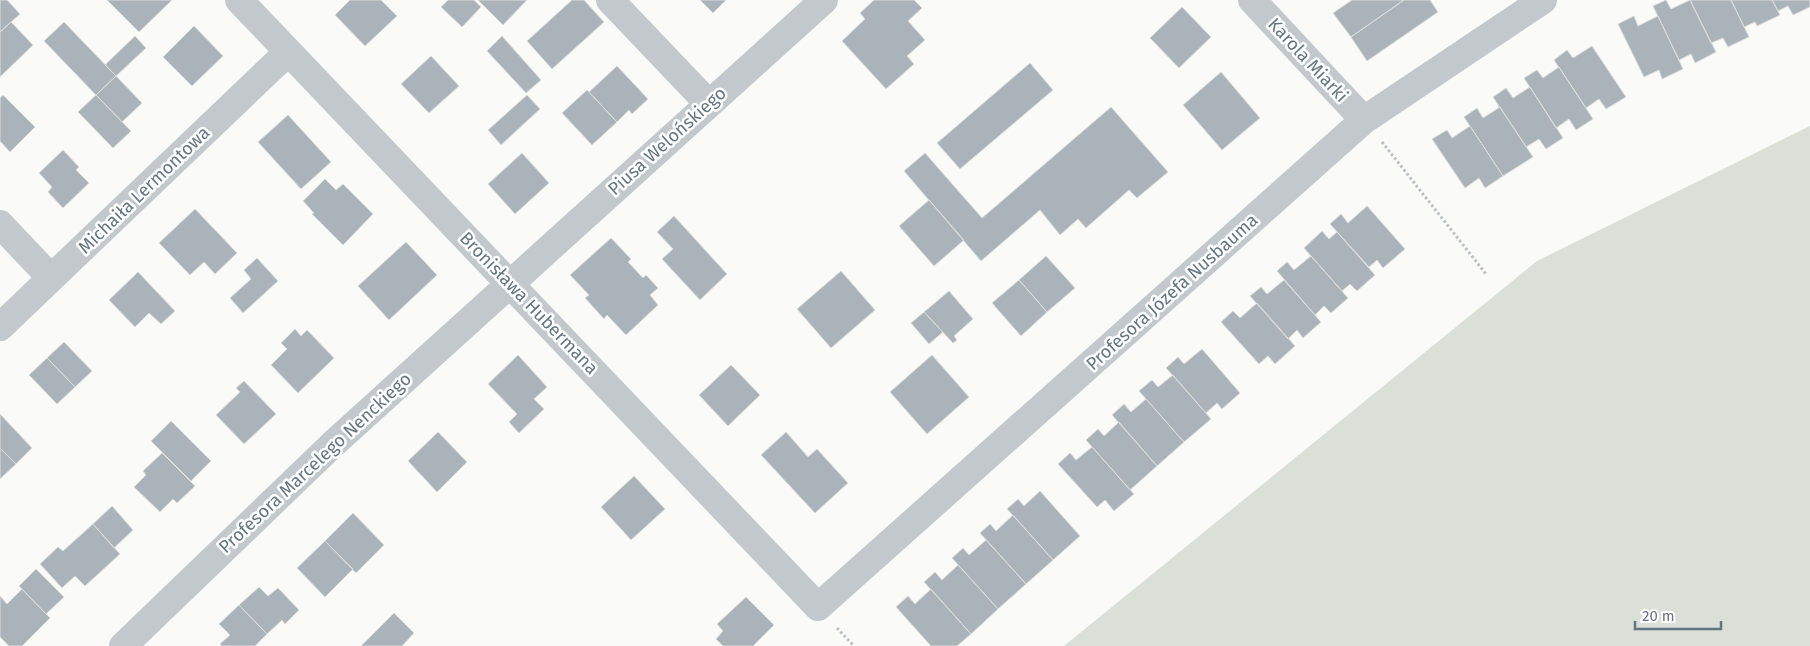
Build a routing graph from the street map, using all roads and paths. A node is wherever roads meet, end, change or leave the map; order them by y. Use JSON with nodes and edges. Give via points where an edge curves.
{"nodes":[{"id":1,"x":239,"y":0,"type":"edge"},
{"id":2,"x":610,"y":0,"type":"edge"},
{"id":3,"x":824,"y":0,"type":"edge"},
{"id":4,"x":1252,"y":0,"type":"edge"},
{"id":5,"x":1543,"y":0,"type":"edge"},
{"id":6,"x":288,"y":52,"type":"junction"},
{"id":7,"x":709,"y":104,"type":"junction"},
{"id":8,"x":1364,"y":120,"type":"junction"},
{"id":9,"x":0,"y":224,"type":"edge"},
{"id":10,"x":1486,"y":274,"type":"dead end"},
{"id":11,"x":51,"y":278,"type":"junction"},
{"id":12,"x":510,"y":282,"type":"junction"},
{"id":13,"x":0,"y":327,"type":"edge"},
{"id":14,"x":818,"y":607,"type":"joint"},
{"id":15,"x":123,"y":646,"type":"edge"}],
"edges":[{"from":1,"to":6,"type":"street","name":"Bronisława Hubermana"},
{"from":2,"to":7,"type":"street"},
{"from":3,"to":7,"type":"street","name":"Piusa Welońskiego"},
{"from":4,"to":8,"type":"street","name":"Karola Miarki"},
{"from":5,"to":8,"type":"street","name":"Profesora Józefa Nusbauma"},
{"from":6,"to":11,"type":"street","name":"Michaiła Lermontowa"},
{"from":6,"to":12,"type":"street","name":"Bronisława Hubermana"},
{"from":7,"to":12,"type":"street","name":"Piusa Welońskiego"},
{"from":8,"to":10,"type":"path"},
{"from":8,"to":14,"type":"street","name":"Profesora Józefa Nusbauma"},
{"from":9,"to":11,"type":"street"},
{"from":11,"to":13,"type":"street","name":"Michaiła Lermontowa"},
{"from":12,"to":14,"type":"street","name":"Bronisława Hubermana"},
{"from":12,"to":15,"type":"street","name":"Profesora Marcelego Nenckiego","via":[[333,444]]}]}
